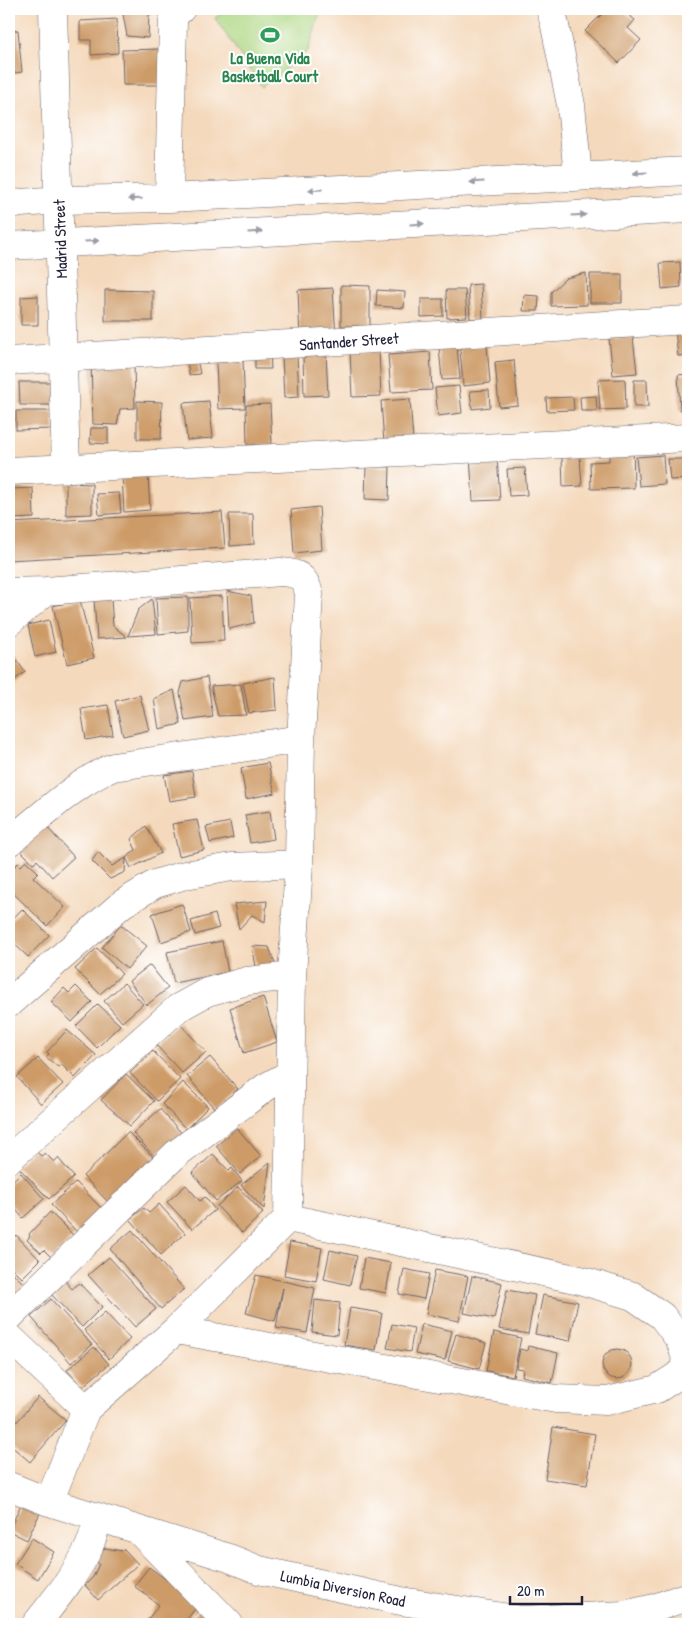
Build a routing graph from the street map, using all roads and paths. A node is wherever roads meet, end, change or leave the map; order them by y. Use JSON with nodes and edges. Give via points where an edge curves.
{"nodes":[{"id":1,"x":53,"y":9,"type":"edge"},
{"id":2,"x":181,"y":9,"type":"edge"},
{"id":3,"x":550,"y":9,"type":"edge"},
{"id":4,"x":688,"y":171,"type":"edge"},
{"id":5,"x":578,"y":176,"type":"junction"},
{"id":6,"x":169,"y":198,"type":"junction"},
{"id":7,"x":58,"y":200,"type":"junction"},
{"id":8,"x":9,"y":204,"type":"edge"},
{"id":9,"x":688,"y":209,"type":"edge"},
{"id":10,"x":59,"y":243,"type":"junction"},
{"id":11,"x":9,"y":246,"type":"edge"},
{"id":12,"x":688,"y":320,"type":"edge"},
{"id":13,"x":64,"y":359,"type":"junction"},
{"id":14,"x":9,"y":361,"type":"edge"},
{"id":15,"x":688,"y":438,"type":"edge"},
{"id":16,"x":66,"y":469,"type":"junction"},
{"id":17,"x":9,"y":472,"type":"edge"},
{"id":18,"x":46,"y":591,"type":"junction"},
{"id":19,"x":9,"y":592,"type":"edge"},
{"id":20,"x":9,"y":622,"type":"edge"},
{"id":21,"x":301,"y":739,"type":"junction"},
{"id":22,"x":9,"y":842,"type":"edge"},
{"id":23,"x":298,"y":864,"type":"junction"},
{"id":24,"x":292,"y":976,"type":"junction"},
{"id":25,"x":9,"y":1003,"type":"edge"},
{"id":26,"x":290,"y":1074,"type":"junction"},
{"id":27,"x":9,"y":1159,"type":"edge"},
{"id":28,"x":288,"y":1218,"type":"junction"},
{"id":29,"x":9,"y":1317,"type":"edge"},
{"id":30,"x":176,"y":1330,"type":"junction"},
{"id":31,"x":9,"y":1337,"type":"edge"},
{"id":32,"x":688,"y":1365,"type":"edge"},
{"id":33,"x":688,"y":1369,"type":"edge"},
{"id":34,"x":86,"y":1409,"type":"junction"},
{"id":35,"x":9,"y":1486,"type":"edge"},
{"id":36,"x":48,"y":1502,"type":"junction"},
{"id":37,"x":99,"y":1517,"type":"junction"},
{"id":38,"x":136,"y":1528,"type":"junction"},
{"id":39,"x":688,"y":1596,"type":"edge"},
{"id":40,"x":36,"y":1624,"type":"edge"},
{"id":41,"x":229,"y":1624,"type":"edge"}],
"edges":[{"from":1,"to":7,"type":"street","name":"Madrid Street"},
{"from":2,"to":6,"type":"street","via":[[173,21]]},
{"from":3,"to":5,"type":"street","via":[[571,105]]},
{"from":4,"to":5,"type":"street","one_way":true},
{"from":5,"to":6,"type":"street","one_way":true},
{"from":6,"to":7,"type":"street","one_way":true},
{"from":7,"to":8,"type":"street"},
{"from":7,"to":10,"type":"street","name":"Madrid Street"},
{"from":10,"to":9,"type":"street","one_way":true},
{"from":10,"to":11,"type":"street"},
{"from":10,"to":13,"type":"street","name":"Madrid Street"},
{"from":12,"to":13,"type":"street","name":"Santander Street"},
{"from":13,"to":14,"type":"street","name":"Santander Street"},
{"from":13,"to":16,"type":"street","name":"Madrid Street"},
{"from":15,"to":16,"type":"street"},
{"from":16,"to":17,"type":"street"},
{"from":18,"to":19,"type":"street"},
{"from":18,"to":20,"type":"street"},
{"from":18,"to":21,"type":"street","via":[[292,572],[307,585],[309,594]]},
{"from":21,"to":22,"type":"street","via":[[112,767],[76,788]]},
{"from":21,"to":23,"type":"street"},
{"from":23,"to":24,"type":"street"},
{"from":23,"to":25,"type":"street","via":[[232,867],[155,884],[122,904]]},
{"from":24,"to":26,"type":"street"},
{"from":24,"to":27,"type":"street","via":[[247,981],[207,992],[178,1008]]},
{"from":26,"to":28,"type":"street"},
{"from":26,"to":29,"type":"street","via":[[266,1087],[176,1154]]},
{"from":28,"to":30,"type":"street"},
{"from":28,"to":32,"type":"street","via":[[580,1280],[633,1296],[662,1316],[680,1340]]},
{"from":30,"to":33,"type":"street","via":[[556,1399],[607,1401],[657,1388]]},
{"from":30,"to":34,"type":"street"},
{"from":31,"to":34,"type":"street"},
{"from":34,"to":36,"type":"street"},
{"from":35,"to":36,"type":"street","name":"Lumbia Diversion Road"},
{"from":36,"to":37,"type":"street","name":"Lumbia Diversion Road"},
{"from":37,"to":38,"type":"street","name":"Lumbia Diversion Road"},
{"from":37,"to":40,"type":"street","via":[[80,1564]]},
{"from":38,"to":39,"type":"street","name":"Lumbia Diversion Road","via":[[259,1570],[401,1601],[522,1620],[624,1615]]},
{"from":38,"to":41,"type":"street"}]}
